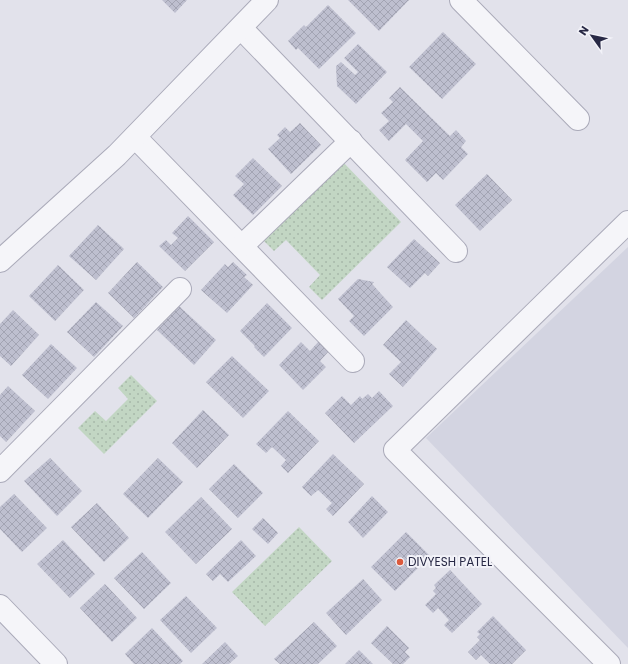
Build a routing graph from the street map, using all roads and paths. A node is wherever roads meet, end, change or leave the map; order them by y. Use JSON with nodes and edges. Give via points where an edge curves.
{"nodes":[{"id":1,"x":267,"y":0,"type":"edge"},
{"id":2,"x":461,"y":0,"type":"edge"},
{"id":3,"x":240,"y":28,"type":"junction"},
{"id":4,"x":578,"y":118,"type":"dead end"},
{"id":5,"x":135,"y":137,"type":"junction"},
{"id":6,"x":351,"y":142,"type":"junction"},
{"id":7,"x":628,"y":222,"type":"edge"},
{"id":8,"x":242,"y":246,"type":"junction"},
{"id":9,"x":456,"y":251,"type":"dead end"},
{"id":10,"x":0,"y":261,"type":"edge"},
{"id":11,"x":180,"y":289,"type":"dead end"},
{"id":12,"x":353,"y":361,"type":"dead end"},
{"id":13,"x":0,"y":471,"type":"edge"},
{"id":14,"x":0,"y":606,"type":"edge"},
{"id":15,"x":56,"y":664,"type":"edge"},
{"id":16,"x":609,"y":664,"type":"edge"}],
"edges":[{"from":1,"to":3,"type":"street"},
{"from":2,"to":4,"type":"street"},
{"from":3,"to":5,"type":"street"},
{"from":3,"to":6,"type":"street"},
{"from":5,"to":8,"type":"street"},
{"from":5,"to":10,"type":"street"},
{"from":6,"to":8,"type":"street"},
{"from":6,"to":9,"type":"street"},
{"from":7,"to":16,"type":"street","via":[[396,450]]},
{"from":8,"to":12,"type":"street"},
{"from":11,"to":13,"type":"street"},
{"from":14,"to":15,"type":"street"}]}
